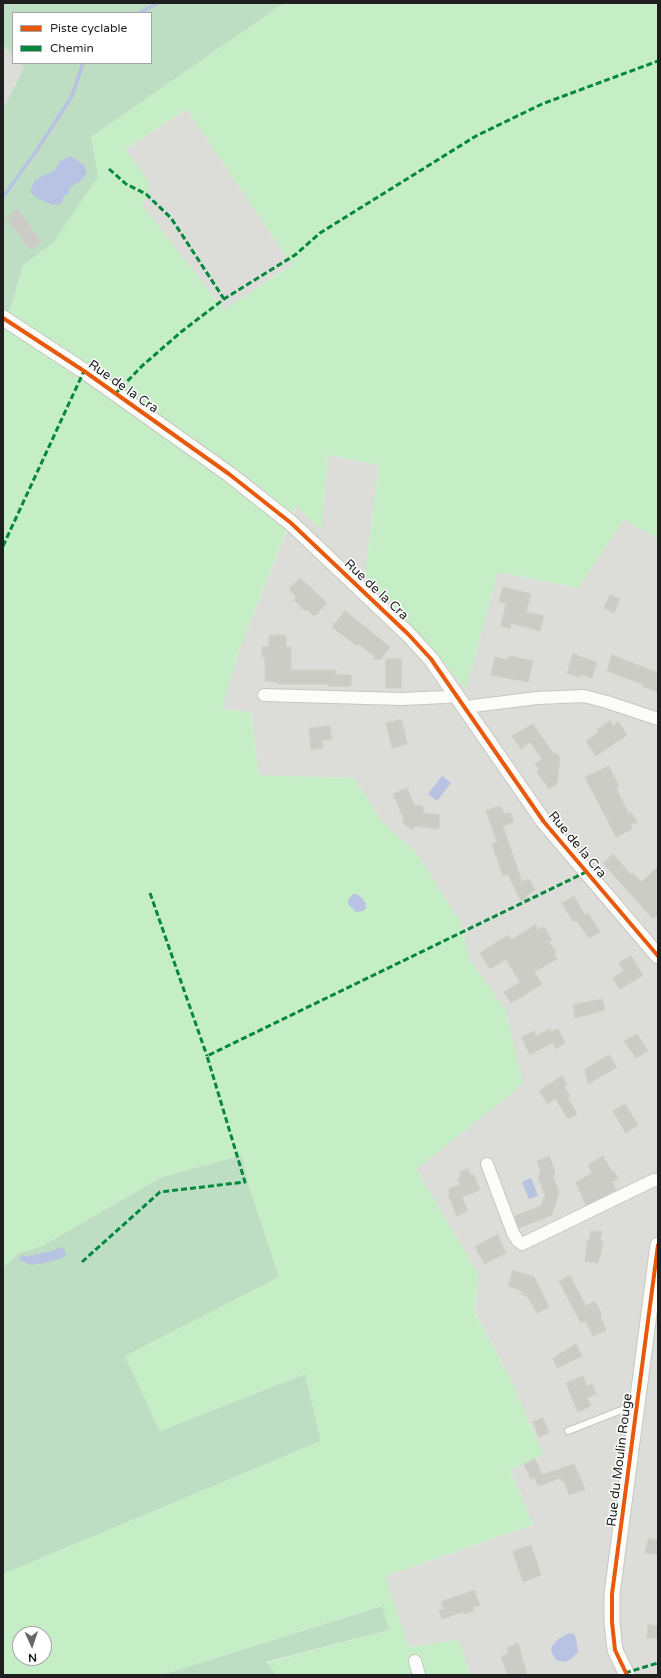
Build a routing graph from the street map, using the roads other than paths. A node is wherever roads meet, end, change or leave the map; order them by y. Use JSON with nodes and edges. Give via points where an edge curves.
{"nodes":[{"id":1,"x":3,"y":318,"type":"edge"},
{"id":2,"x":264,"y":695,"type":"dead end"},
{"id":3,"x":456,"y":695,"type":"junction"},
{"id":4,"x":467,"y":710,"type":"junction"},
{"id":5,"x":658,"y":719,"type":"edge"},
{"id":6,"x":658,"y":956,"type":"edge"},
{"id":7,"x":486,"y":1164,"type":"dead end"},
{"id":8,"x":658,"y":1180,"type":"edge"},
{"id":9,"x":658,"y":1245,"type":"edge"},
{"id":10,"x":636,"y":1408,"type":"junction"},
{"id":11,"x":568,"y":1431,"type":"dead end"},
{"id":12,"x":415,"y":1661,"type":"dead end"},
{"id":13,"x":625,"y":1674,"type":"edge"},
{"id":14,"x":419,"y":1675,"type":"edge"}],
"edges":[{"from":1,"to":3,"type":"street","name":"Rue de la Cra","via":[[84,371],[229,474],[291,523],[408,634],[431,659]]},
{"from":2,"to":3,"type":"street","via":[[402,699]]},
{"from":3,"to":4,"type":"street","name":"Rue de la Cra"},
{"from":4,"to":5,"type":"street","via":[[473,706],[537,698],[584,696]]},
{"from":4,"to":6,"type":"street","name":"Rue de la Cra","via":[[544,822]]},
{"from":7,"to":8,"type":"street","via":[[514,1233],[522,1244]]},
{"from":9,"to":10,"type":"street","name":"Rue du Moulin Rouge"},
{"from":10,"to":11,"type":"lane","via":[[624,1408]]},
{"from":10,"to":13,"type":"street","name":"Rue du Moulin Rouge","via":[[612,1608],[615,1650]]},
{"from":12,"to":14,"type":"street"}]}
